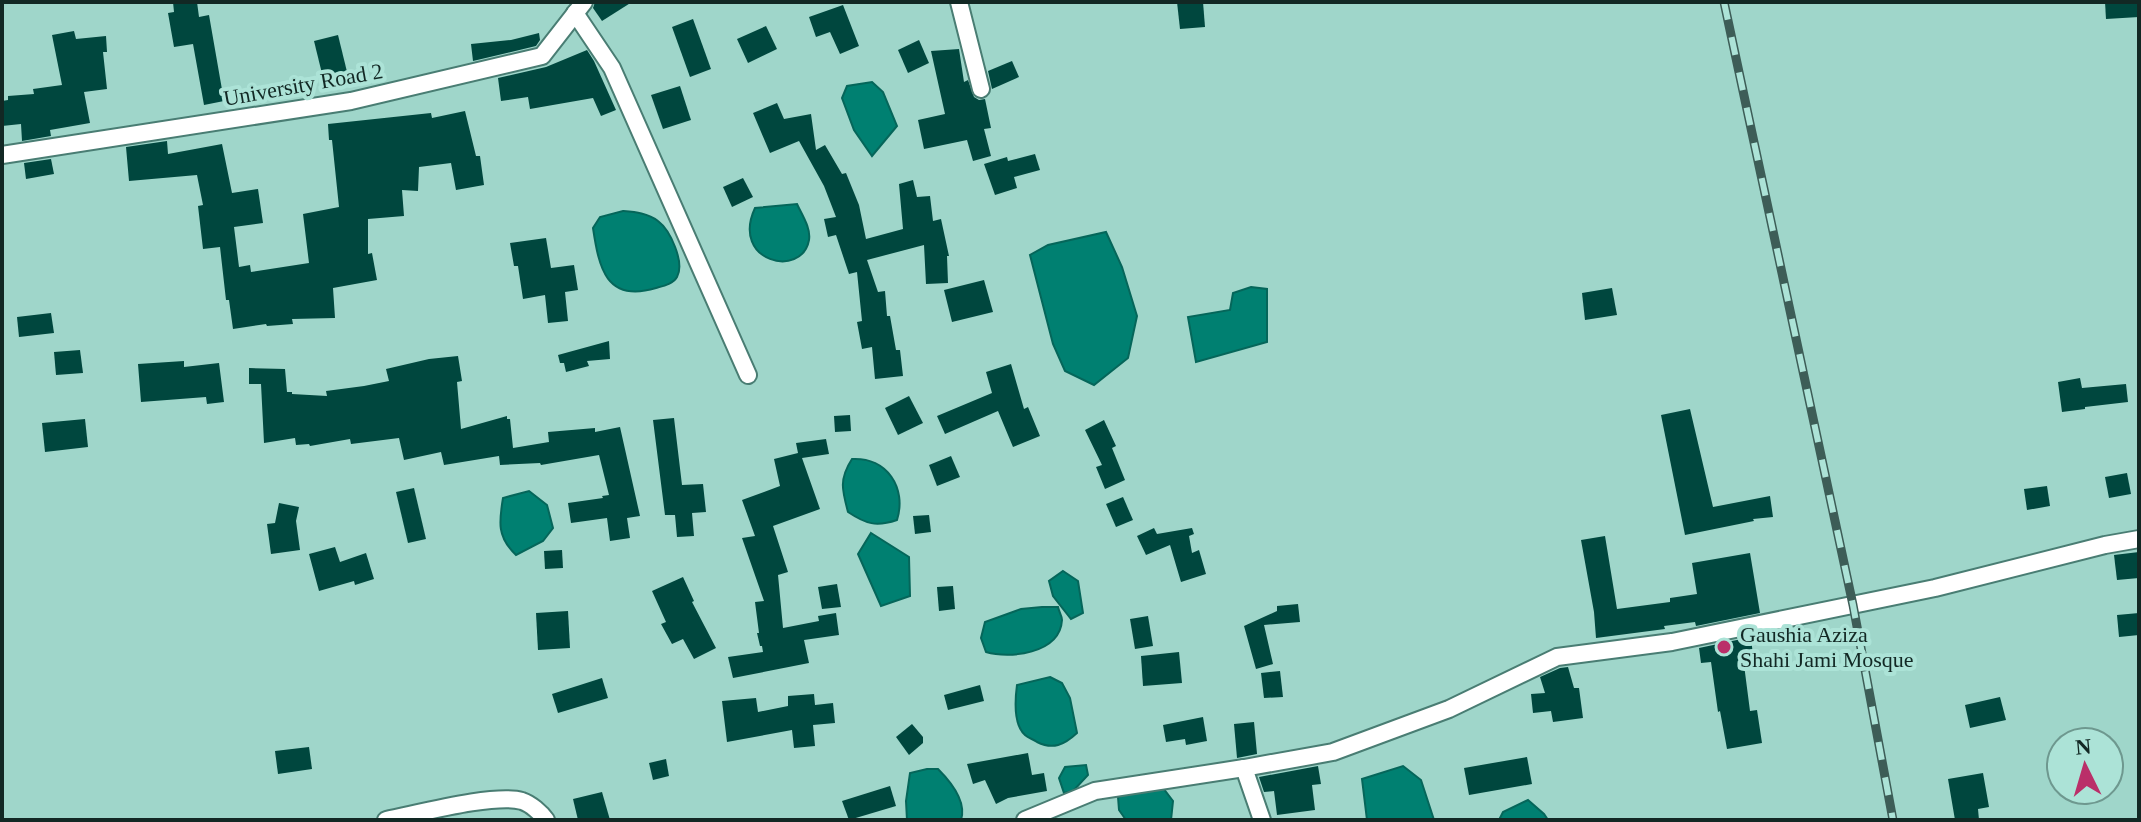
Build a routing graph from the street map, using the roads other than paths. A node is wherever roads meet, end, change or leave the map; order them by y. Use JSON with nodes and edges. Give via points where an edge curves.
{"nodes":[{"id":1,"x":959,"y":2,"type":"edge"},
{"id":2,"x":580,"y":8,"type":"edge"},
{"id":3,"x":981,"y":89,"type":"dead end"},
{"id":4,"x":2,"y":155,"type":"edge"},
{"id":5,"x":748,"y":375,"type":"dead end"},
{"id":6,"x":2139,"y":539,"type":"edge"},
{"id":7,"x":1244,"y":768,"type":"junction"},
{"id":8,"x":386,"y":820,"type":"edge"},
{"id":9,"x":546,"y":820,"type":"edge"},
{"id":10,"x":1025,"y":820,"type":"edge"},
{"id":11,"x":1262,"y":820,"type":"edge"}],
"edges":[{"from":1,"to":3,"type":"street"},
{"from":2,"to":4,"type":"street","name":"University Road 2","via":[[542,56],[351,101]]},
{"from":2,"to":5,"type":"street","via":[[612,68]]},
{"from":6,"to":7,"type":"street","via":[[1687,639],[1557,657],[1449,709],[1333,752]]},
{"from":7,"to":10,"type":"street","via":[[1095,791]]},
{"from":7,"to":11,"type":"street"},
{"from":8,"to":9,"type":"street","via":[[510,799],[525,801]]}]}
